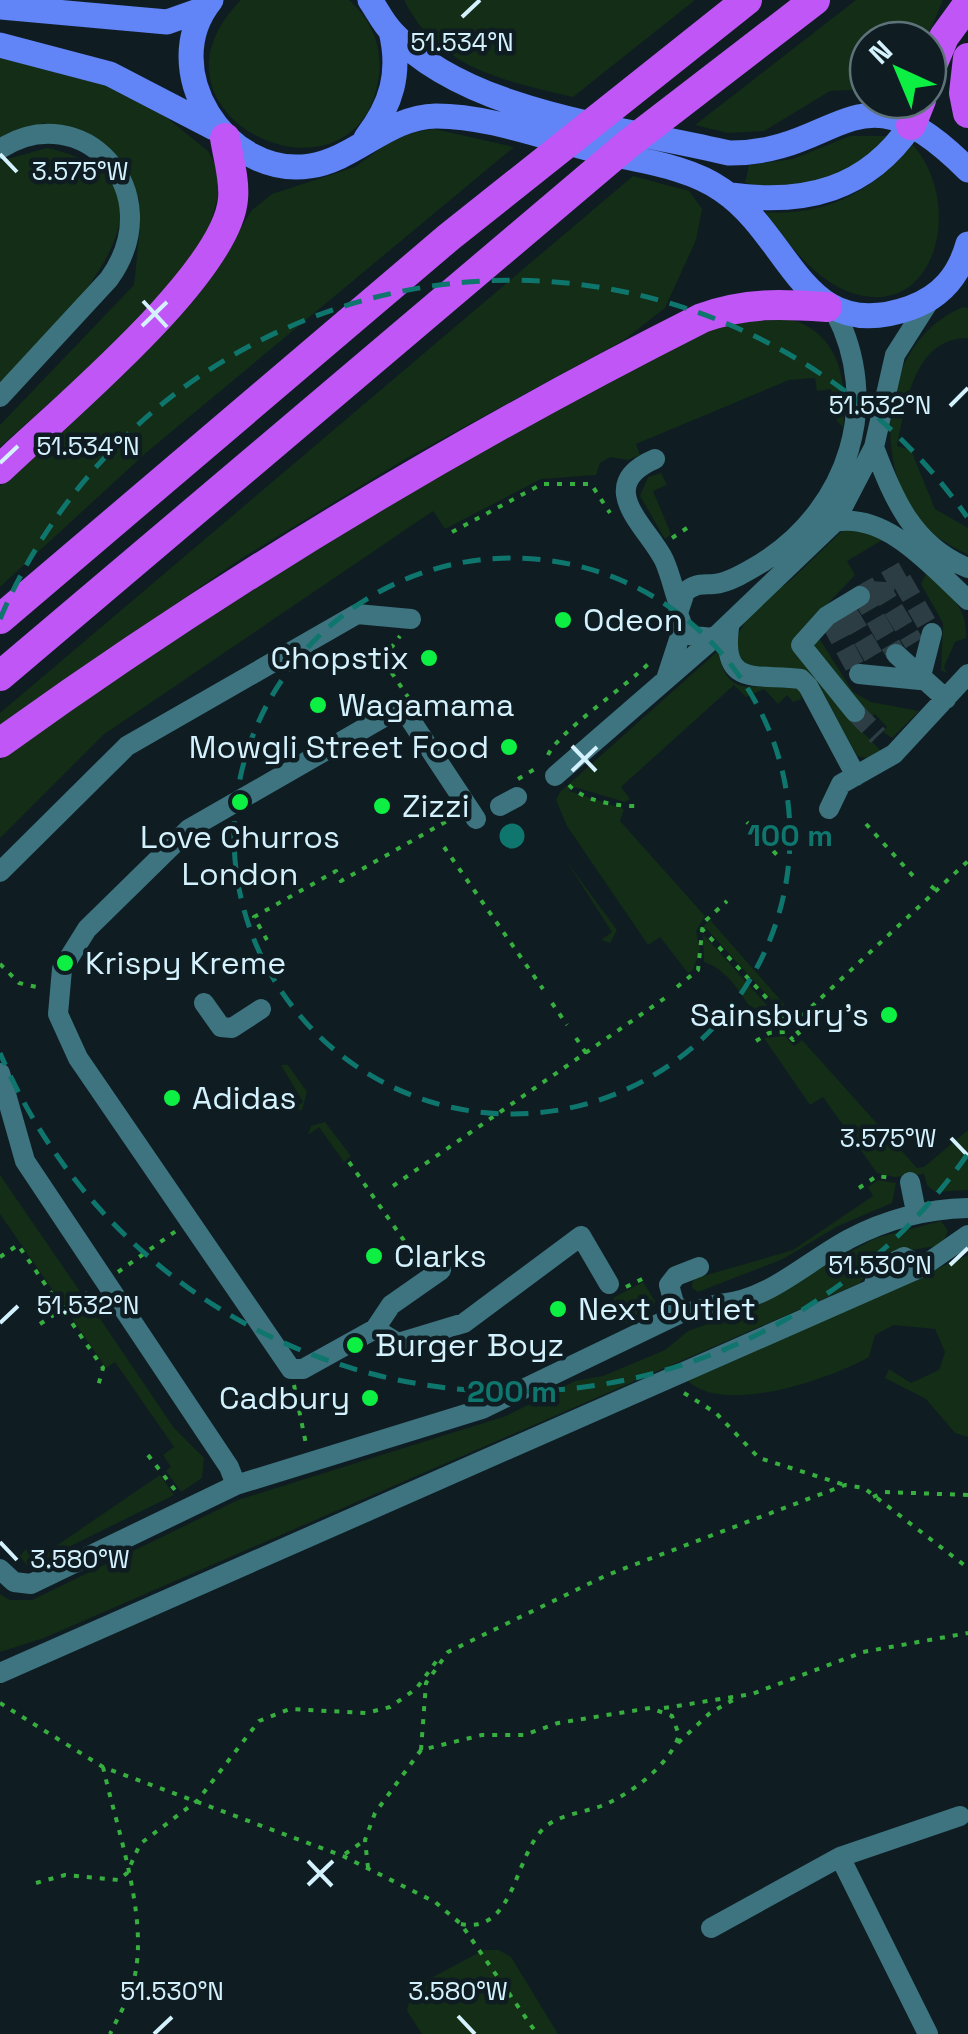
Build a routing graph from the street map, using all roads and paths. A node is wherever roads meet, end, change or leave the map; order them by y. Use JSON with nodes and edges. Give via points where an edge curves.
{"nodes":[{"id":1,"x":370,"y":0,"type":"edge"},
{"id":2,"x":747,"y":0,"type":"edge"},
{"id":3,"x":815,"y":0,"type":"edge"},
{"id":4,"x":968,"y":4,"type":"edge"},
{"id":5,"x":208,"y":5,"type":"edge"},
{"id":6,"x":0,"y":7,"type":"edge"},
{"id":7,"x":391,"y":31,"type":"junction"},
{"id":8,"x":948,"y":32,"type":"edge"},
{"id":9,"x":0,"y":45,"type":"edge"},
{"id":10,"x":968,"y":58,"type":"edge"},
{"id":11,"x":968,"y":113,"type":"edge"},
{"id":12,"x":848,"y":116,"type":"edge"},
{"id":13,"x":912,"y":120,"type":"edge"},
{"id":14,"x":922,"y":120,"type":"edge"},
{"id":15,"x":220,"y":133,"type":"junction"},
{"id":16,"x":362,"y":142,"type":"junction"},
{"id":17,"x":0,"y":149,"type":"edge"},
{"id":18,"x":962,"y":163,"type":"edge"},
{"id":19,"x":968,"y":192,"type":"edge"},
{"id":20,"x":730,"y":195,"type":"junction"},
{"id":21,"x":968,"y":244,"type":"edge"},
{"id":22,"x":948,"y":292,"type":"edge"},
{"id":23,"x":831,"y":310,"type":"junction"},
{"id":24,"x":0,"y":397,"type":"edge"},
{"id":25,"x":874,"y":447,"type":"junction"},
{"id":26,"x":656,"y":459,"type":"dead end"},
{"id":27,"x":0,"y":469,"type":"edge"},
{"id":28,"x":611,"y":514,"type":"dead end"},
{"id":29,"x":835,"y":522,"type":"junction"},
{"id":30,"x":693,"y":524,"type":"dead end"},
{"id":31,"x":452,"y":532,"type":"dead end"},
{"id":32,"x":672,"y":537,"type":"dead end"},
{"id":33,"x":666,"y":563,"type":"junction"},
{"id":34,"x":968,"y":568,"type":"edge"},
{"id":35,"x":710,"y":584,"type":"junction"},
{"id":36,"x":968,"y":600,"type":"edge"},
{"id":37,"x":679,"y":605,"type":"junction"},
{"id":38,"x":843,"y":610,"type":"tunnel mouth"},
{"id":39,"x":0,"y":619,"type":"edge"},
{"id":40,"x":411,"y":619,"type":"joint"},
{"id":41,"x":683,"y":627,"type":"junction"},
{"id":42,"x":726,"y":627,"type":"junction"},
{"id":43,"x":377,"y":651,"type":"dead end"},
{"id":44,"x":654,"y":653,"type":"dead end"},
{"id":45,"x":896,"y":654,"type":"junction"},
{"id":46,"x":383,"y":660,"type":"junction"},
{"id":47,"x":968,"y":674,"type":"edge"},
{"id":48,"x":0,"y":676,"type":"edge"},
{"id":49,"x":666,"y":679,"type":"junction"},
{"id":50,"x":920,"y":680,"type":"junction"},
{"id":51,"x":946,"y":699,"type":"junction"},
{"id":52,"x":855,"y":712,"type":"tunnel mouth"},
{"id":53,"x":408,"y":716,"type":"junction"},
{"id":54,"x":878,"y":736,"type":"tunnel mouth"},
{"id":55,"x":556,"y":738,"type":"dead end"},
{"id":56,"x":0,"y":743,"type":"edge"},
{"id":57,"x":894,"y":754,"type":"junction"},
{"id":58,"x":555,"y":776,"type":"dead end"},
{"id":59,"x":856,"y":776,"type":"junction"},
{"id":60,"x":619,"y":806,"type":"dead end"},
{"id":61,"x":640,"y":806,"type":"dead end"},
{"id":62,"x":829,"y":809,"type":"dead end"},
{"id":63,"x":476,"y":820,"type":"dead end"},
{"id":64,"x":747,"y":822,"type":"dead end"},
{"id":65,"x":866,"y":824,"type":"dead end"},
{"id":66,"x":444,"y":848,"type":"dead end"},
{"id":67,"x":777,"y":855,"type":"dead end"},
{"id":68,"x":968,"y":860,"type":"edge"},
{"id":69,"x":0,"y":872,"type":"edge"},
{"id":70,"x":920,"y":874,"type":"dead end"},
{"id":71,"x":726,"y":901,"type":"dead end"},
{"id":72,"x":701,"y":928,"type":"junction"},
{"id":73,"x":262,"y":933,"type":"dead end"},
{"id":74,"x":266,"y":940,"type":"dead end"},
{"id":75,"x":0,"y":964,"type":"edge"},
{"id":76,"x":677,"y":987,"type":"dead end"},
{"id":77,"x":543,"y":989,"type":"dead end"},
{"id":78,"x":60,"y":991,"type":"junction"},
{"id":79,"x":664,"y":998,"type":"dead end"},
{"id":80,"x":552,"y":1003,"type":"dead end"},
{"id":81,"x":204,"y":1004,"type":"dead end"},
{"id":82,"x":261,"y":1009,"type":"dead end"},
{"id":83,"x":567,"y":1025,"type":"dead end"},
{"id":84,"x":792,"y":1025,"type":"junction"},
{"id":85,"x":576,"y":1038,"type":"dead end"},
{"id":86,"x":756,"y":1041,"type":"dead end"},
{"id":87,"x":586,"y":1053,"type":"junction"},
{"id":88,"x":0,"y":1073,"type":"edge"},
{"id":89,"x":349,"y":1162,"type":"dead end"},
{"id":90,"x":904,"y":1181,"type":"joint"},
{"id":91,"x":392,"y":1186,"type":"dead end"},
{"id":92,"x":859,"y":1188,"type":"dead end"},
{"id":93,"x":968,"y":1208,"type":"edge"},
{"id":94,"x":916,"y":1212,"type":"junction"},
{"id":95,"x":190,"y":1222,"type":"junction"},
{"id":96,"x":968,"y":1235,"type":"edge"},
{"id":97,"x":0,"y":1257,"type":"edge"},
{"id":98,"x":700,"y":1267,"type":"dead end"},
{"id":99,"x":434,"y":1275,"type":"joint"},
{"id":100,"x":106,"y":1280,"type":"dead end"},
{"id":101,"x":609,"y":1284,"type":"joint"},
{"id":102,"x":87,"y":1293,"type":"dead end"},
{"id":103,"x":62,"y":1310,"type":"junction"},
{"id":104,"x":683,"y":1312,"type":"junction"},
{"id":105,"x":40,"y":1324,"type":"dead end"},
{"id":106,"x":375,"y":1328,"type":"junction"},
{"id":107,"x":625,"y":1340,"type":"junction"},
{"id":108,"x":296,"y":1371,"type":"junction"},
{"id":109,"x":654,"y":1384,"type":"junction"},
{"id":110,"x":98,"y":1390,"type":"dead end"},
{"id":111,"x":148,"y":1454,"type":"dead end"},
{"id":112,"x":312,"y":1460,"type":"junction"},
{"id":113,"x":236,"y":1485,"type":"junction"},
{"id":114,"x":845,"y":1485,"type":"junction"},
{"id":115,"x":968,"y":1495,"type":"edge"},
{"id":116,"x":873,"y":1497,"type":"junction"},
{"id":117,"x":184,"y":1508,"type":"junction"},
{"id":118,"x":968,"y":1568,"type":"edge"},
{"id":119,"x":0,"y":1569,"type":"edge"},
{"id":120,"x":968,"y":1632,"type":"edge"},
{"id":121,"x":448,"y":1652,"type":"junction"},
{"id":122,"x":0,"y":1672,"type":"edge"},
{"id":123,"x":752,"y":1694,"type":"junction"},
{"id":124,"x":0,"y":1703,"type":"edge"},
{"id":125,"x":658,"y":1708,"type":"junction"},
{"id":126,"x":676,"y":1746,"type":"junction"},
{"id":127,"x":421,"y":1750,"type":"junction"},
{"id":128,"x":103,"y":1767,"type":"junction"},
{"id":129,"x":198,"y":1800,"type":"junction"},
{"id":130,"x":960,"y":1816,"type":"dead end"},
{"id":131,"x":366,"y":1840,"type":"junction"},
{"id":132,"x":342,"y":1856,"type":"junction"},
{"id":133,"x":840,"y":1857,"type":"junction"},
{"id":134,"x":368,"y":1868,"type":"junction"},
{"id":135,"x":127,"y":1873,"type":"junction"},
{"id":136,"x":36,"y":1883,"type":"dead end"},
{"id":137,"x":461,"y":1924,"type":"junction"},
{"id":138,"x":712,"y":1928,"type":"dead end"},
{"id":139,"x":110,"y":2034,"type":"edge"},
{"id":140,"x":537,"y":2034,"type":"edge"},
{"id":141,"x":928,"y":2034,"type":"edge"}],
"edges":[{"from":1,"to":7,"type":"main road"},
{"from":2,"to":39,"type":"highway","via":[[449,237]]},
{"from":3,"to":48,"type":"highway","via":[[628,144]]},
{"from":4,"to":8,"type":"highway"},
{"from":5,"to":6,"type":"main road","via":[[167,22]]},
{"from":5,"to":15,"type":"main road","via":[[194,49],[194,78]]},
{"from":7,"to":12,"type":"main road","via":[[468,87],[508,102],[710,148],[759,153]]},
{"from":7,"to":16,"type":"main road","via":[[392,94]]},
{"from":9,"to":15,"type":"main road","via":[[110,74]]},
{"from":10,"to":11,"type":"highway"},
{"from":13,"to":20,"type":"main road","via":[[897,148],[875,167],[825,194],[773,201]]},
{"from":14,"to":18,"type":"main road"},
{"from":15,"to":16,"type":"main road","via":[[254,157],[308,166]]},
{"from":15,"to":27,"type":"highway","via":[[233,199],[214,250],[176,298]]},
{"from":16,"to":20,"type":"main road","via":[[417,118],[484,123],[683,172]]},
{"from":17,"to":24,"type":"street","via":[[48,134],[81,142],[108,160],[134,216],[124,258],[109,279]]},
{"from":18,"to":19,"type":"main road"},
{"from":20,"to":23,"type":"main road"},
{"from":21,"to":22,"type":"main road"},
{"from":22,"to":23,"type":"main road","via":[[890,315]]},
{"from":22,"to":25,"type":"street","via":[[895,355]]},
{"from":23,"to":35,"type":"street","via":[[855,358],[860,394],[848,451],[814,513],[784,546]]},
{"from":23,"to":56,"type":"highway","via":[[761,302],[732,307],[513,416],[218,592]]},
{"from":25,"to":29,"type":"street"},
{"from":25,"to":34,"type":"street","via":[[905,519]]},
{"from":26,"to":33,"type":"street","via":[[638,468],[626,499]]},
{"from":28,"to":31,"type":"path","via":[[591,484],[542,484]]},
{"from":29,"to":36,"type":"street","via":[[875,524],[910,563]]},
{"from":29,"to":42,"type":"street"},
{"from":30,"to":32,"type":"path"},
{"from":33,"to":35,"type":"street"},
{"from":33,"to":37,"type":"street"},
{"from":35,"to":37,"type":"street","via":[[686,592]]},
{"from":35,"to":42,"type":"street","via":[[730,596]]},
{"from":37,"to":41,"type":"street"},
{"from":38,"to":52,"type":"street","via":[[806,635],[801,650]]},
{"from":40,"to":46,"type":"path"},
{"from":40,"to":69,"type":"street","via":[[357,614],[127,746]]},
{"from":41,"to":42,"type":"street","via":[[694,636]]},
{"from":41,"to":49,"type":"street"},
{"from":42,"to":49,"type":"street"},
{"from":42,"to":59,"type":"street","via":[[727,654],[740,672],[801,679],[808,686]]},
{"from":43,"to":46,"type":"path"},
{"from":44,"to":55,"type":"path","via":[[590,716]]},
{"from":45,"to":50,"type":"street"},
{"from":45,"to":50,"type":"street"},
{"from":45,"to":50,"type":"street"},
{"from":46,"to":53,"type":"path","via":[[408,699]]},
{"from":47,"to":51,"type":"street"},
{"from":49,"to":58,"type":"street"},
{"from":50,"to":51,"type":"street"},
{"from":51,"to":57,"type":"street"},
{"from":53,"to":63,"type":"street"},
{"from":53,"to":78,"type":"street","via":[[391,713],[189,829],[87,929],[62,969]]},
{"from":54,"to":57,"type":"street"},
{"from":57,"to":59,"type":"street"},
{"from":59,"to":62,"type":"street","via":[[841,784]]},
{"from":60,"to":61,"type":"path"},
{"from":64,"to":67,"type":"path"},
{"from":65,"to":70,"type":"path","via":[[914,877]]},
{"from":66,"to":77,"type":"path"},
{"from":68,"to":84,"type":"path"},
{"from":71,"to":72,"type":"path"},
{"from":72,"to":76,"type":"path","via":[[698,970]]},
{"from":72,"to":84,"type":"path"},
{"from":73,"to":74,"type":"path"},
{"from":75,"to":78,"type":"path","via":[[18,983]]},
{"from":78,"to":95,"type":"street","via":[[58,1014],[78,1058]]},
{"from":79,"to":87,"type":"path"},
{"from":80,"to":83,"type":"path"},
{"from":81,"to":82,"type":"street","via":[[221,1027],[232,1028]]},
{"from":84,"to":86,"type":"path","via":[[800,1035],[793,1040],[786,1032],[769,1032]]},
{"from":85,"to":87,"type":"path"},
{"from":87,"to":91,"type":"path"},
{"from":88,"to":113,"type":"street","via":[[24,1161]]},
{"from":89,"to":99,"type":"path"},
{"from":90,"to":92,"type":"path","via":[[877,1176]]},
{"from":90,"to":94,"type":"street"},
{"from":93,"to":94,"type":"street"},
{"from":94,"to":104,"type":"street","via":[[851,1238],[761,1294]]},
{"from":95,"to":100,"type":"path"},
{"from":95,"to":108,"type":"street"},
{"from":96,"to":109,"type":"street","via":[[922,1267]]},
{"from":97,"to":103,"type":"path","via":[[18,1246]]},
{"from":98,"to":104,"type":"street","via":[[670,1285]]},
{"from":99,"to":106,"type":"street","via":[[391,1305]]},
{"from":101,"to":106,"type":"street","via":[[582,1236],[464,1323],[398,1344]]},
{"from":101,"to":107,"type":"path"},
{"from":102,"to":103,"type":"path"},
{"from":103,"to":105,"type":"path"},
{"from":103,"to":110,"type":"path","via":[[103,1368]]},
{"from":104,"to":107,"type":"street"},
{"from":106,"to":108,"type":"street"},
{"from":107,"to":112,"type":"street","via":[[482,1409]]},
{"from":108,"to":112,"type":"path","via":[[293,1390]]},
{"from":109,"to":114,"type":"path","via":[[707,1406],[759,1458]]},
{"from":109,"to":122,"type":"street"},
{"from":111,"to":117,"type":"path"},
{"from":112,"to":113,"type":"street"},
{"from":113,"to":117,"type":"street"},
{"from":114,"to":116,"type":"path"},
{"from":114,"to":121,"type":"path","via":[[607,1576]]},
{"from":115,"to":116,"type":"path"},
{"from":116,"to":118,"type":"path"},
{"from":117,"to":119,"type":"street","via":[[30,1584],[14,1582]]},
{"from":120,"to":123,"type":"path","via":[[863,1652]]},
{"from":121,"to":127,"type":"path","via":[[426,1683]]},
{"from":121,"to":129,"type":"path","via":[[390,1708],[290,1709],[259,1721]]},
{"from":123,"to":125,"type":"path"},
{"from":123,"to":126,"type":"path","via":[[710,1713]]},
{"from":124,"to":128,"type":"path"},
{"from":125,"to":126,"type":"path","via":[[676,1723]]},
{"from":125,"to":127,"type":"path"},
{"from":126,"to":137,"type":"path","via":[[623,1794],[543,1829],[502,1910],[486,1922]]},
{"from":127,"to":131,"type":"path","via":[[383,1798]]},
{"from":128,"to":129,"type":"path"},
{"from":128,"to":135,"type":"path"},
{"from":129,"to":132,"type":"path"},
{"from":129,"to":135,"type":"path","via":[[147,1837]]},
{"from":130,"to":133,"type":"street"},
{"from":131,"to":132,"type":"path"},
{"from":131,"to":134,"type":"path"},
{"from":132,"to":134,"type":"path"},
{"from":133,"to":138,"type":"street"},
{"from":133,"to":141,"type":"street"},
{"from":134,"to":137,"type":"path"},
{"from":135,"to":136,"type":"path","via":[[113,1881],[65,1875]]},
{"from":135,"to":139,"type":"path","via":[[136,1969]]},
{"from":137,"to":140,"type":"path"}]}
